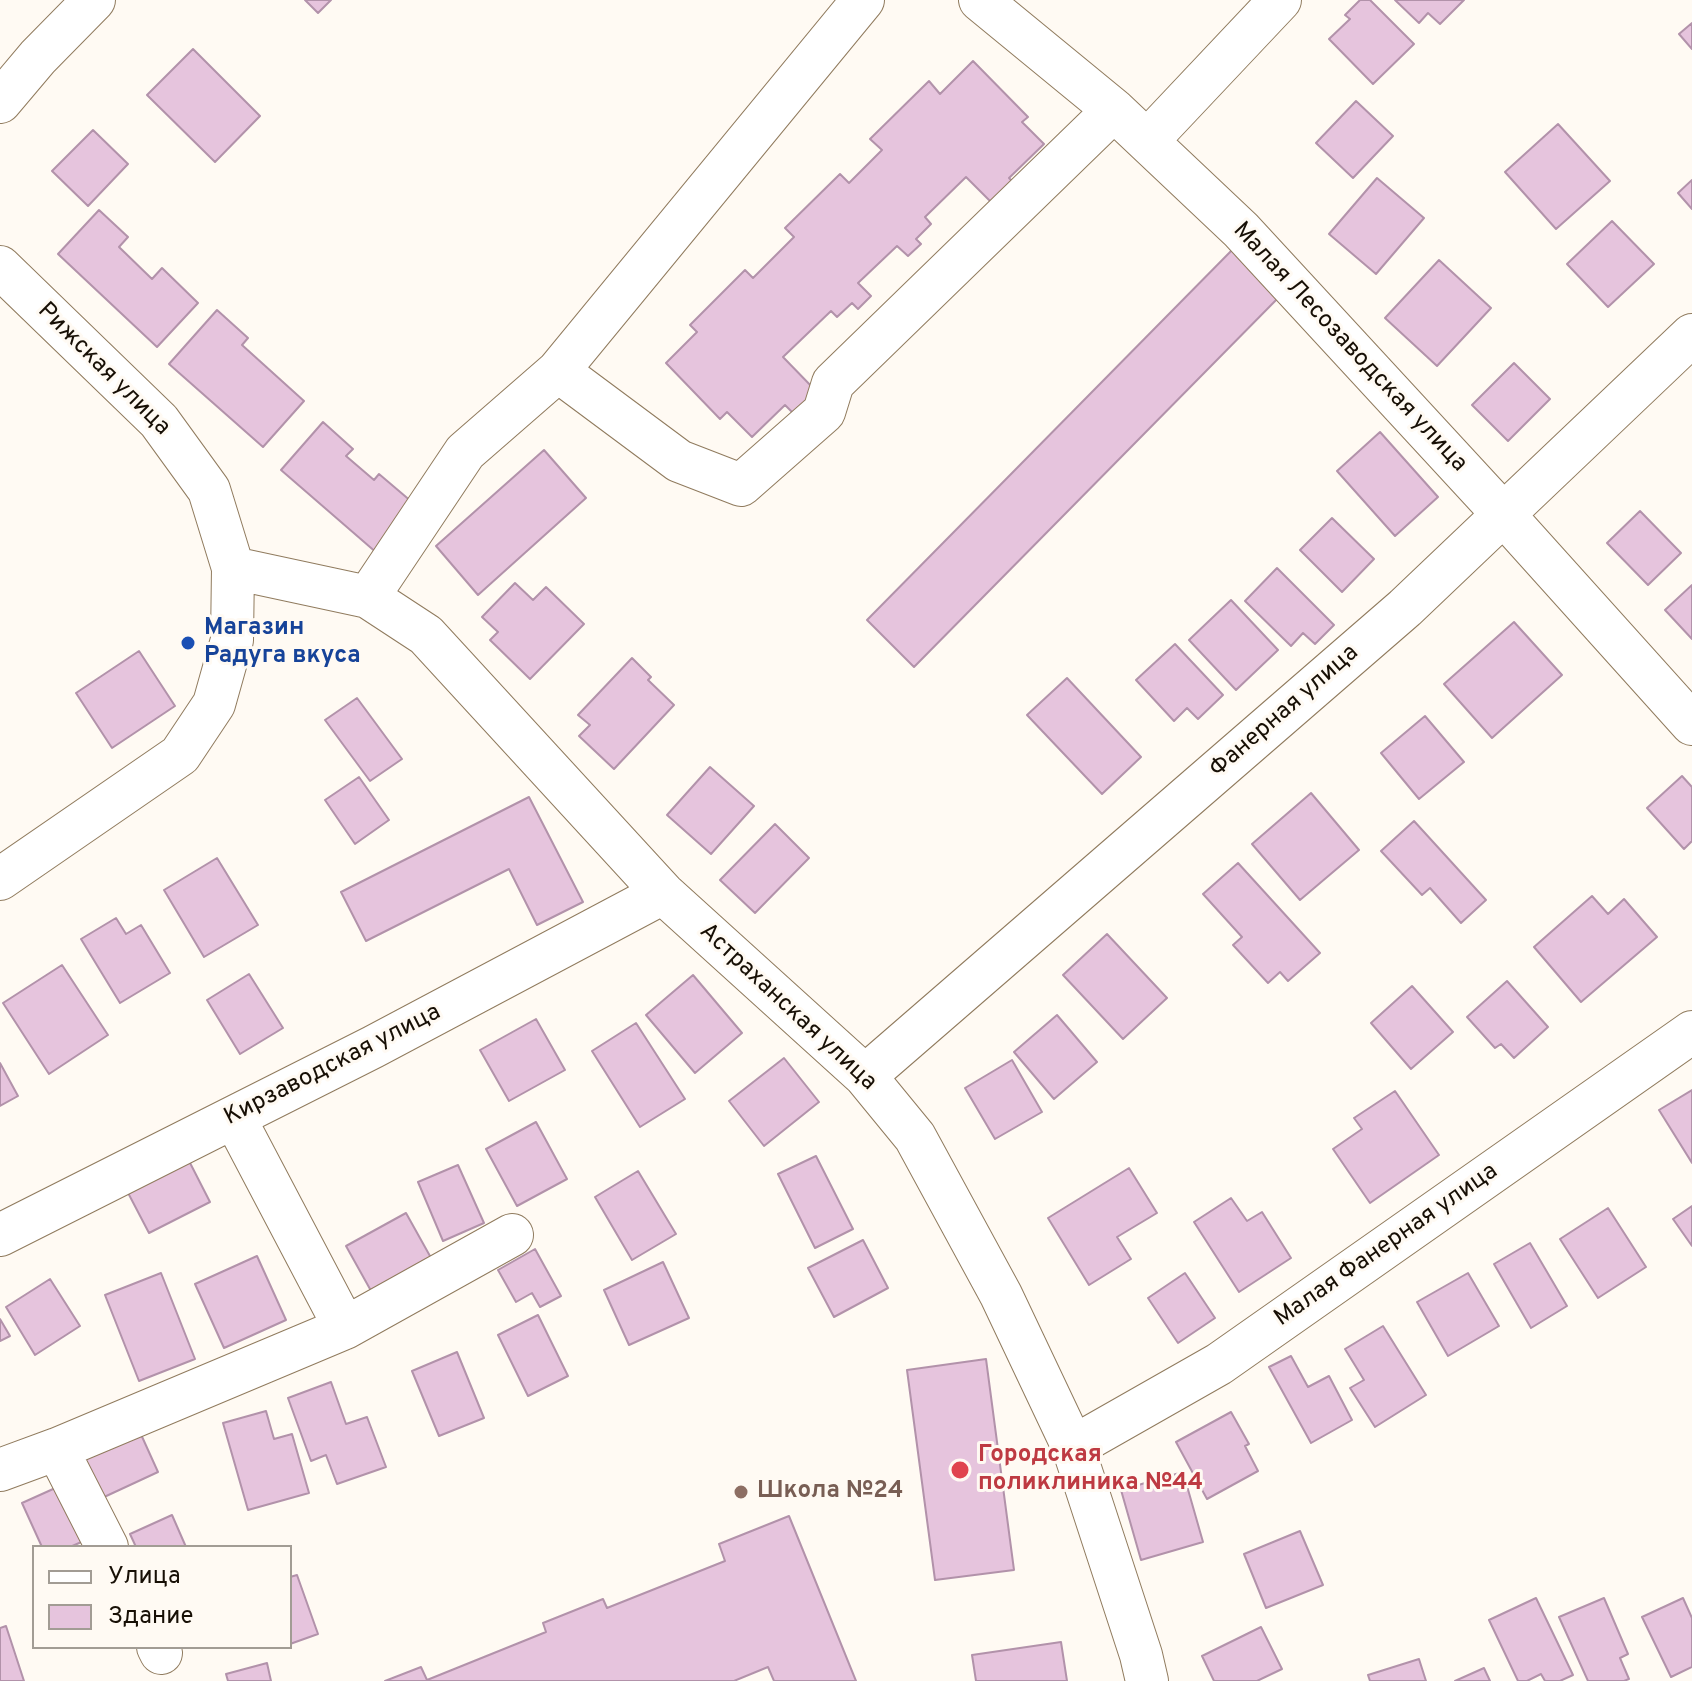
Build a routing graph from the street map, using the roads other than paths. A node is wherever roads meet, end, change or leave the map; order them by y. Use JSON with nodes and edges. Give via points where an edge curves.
{"nodes":[{"id":1,"x":94,"y":0,"type":"edge"},
{"id":2,"x":863,"y":0,"type":"edge"},
{"id":3,"x":980,"y":0,"type":"edge"},
{"id":4,"x":1280,"y":0,"type":"edge"},
{"id":5,"x":0,"y":102,"type":"edge"},
{"id":6,"x":1114,"y":110,"type":"junction"},
{"id":7,"x":1147,"y":141,"type":"junction"},
{"id":8,"x":0,"y":267,"type":"edge"},
{"id":9,"x":1692,"y":335,"type":"edge"},
{"id":10,"x":558,"y":371,"type":"junction"},
{"id":11,"x":1504,"y":515,"type":"junction"},
{"id":12,"x":233,"y":568,"type":"junction"},
{"id":13,"x":368,"y":597,"type":"junction"},
{"id":14,"x":1692,"y":724,"type":"edge"},
{"id":15,"x":0,"y":879,"type":"edge"},
{"id":16,"x":663,"y":893,"type":"junction"},
{"id":17,"x":1692,"y":1032,"type":"edge"},
{"id":18,"x":865,"y":1076,"type":"junction"},
{"id":19,"x":234,"y":1117,"type":"junction"},
{"id":20,"x":0,"y":1235,"type":"edge"},
{"id":21,"x":512,"y":1235,"type":"dead end"},
{"id":22,"x":345,"y":1328,"type":"junction"},
{"id":23,"x":1073,"y":1447,"type":"junction"},
{"id":24,"x":57,"y":1449,"type":"junction"},
{"id":25,"x":0,"y":1470,"type":"edge"},
{"id":26,"x":106,"y":1545,"type":"edge"},
{"id":27,"x":1147,"y":1681,"type":"edge"}],
"edges":[{"from":1,"to":5,"type":"street"},
{"from":2,"to":10,"type":"street"},
{"from":3,"to":6,"type":"street","name":"Малая Лесозаводская улица"},
{"from":4,"to":7,"type":"street"},
{"from":6,"to":7,"type":"street","name":"Малая Лесозаводская улица"},
{"from":6,"to":10,"type":"street","via":[[833,383],[824,412],[741,485],[679,461]]},
{"from":7,"to":11,"type":"street","name":"Малая Лесозаводская улица","via":[[1241,230]]},
{"from":8,"to":12,"type":"street","name":"Рижская улица","via":[[159,421],[209,490]]},
{"from":9,"to":11,"type":"street","name":"Фанерная улица"},
{"from":10,"to":13,"type":"street","via":[[465,452]]},
{"from":11,"to":14,"type":"street","name":"Малая Лесозаводская улица"},
{"from":11,"to":18,"type":"street","name":"Фанерная улица","via":[[1405,608]]},
{"from":12,"to":13,"type":"street","name":"Астраханская улица"},
{"from":12,"to":15,"type":"street","name":"Рижская улица","via":[[232,640],[214,704],[180,755]]},
{"from":13,"to":16,"type":"street","name":"Астраханская улица","via":[[426,635]]},
{"from":16,"to":18,"type":"street","name":"Астраханская улица"},
{"from":16,"to":19,"type":"street","name":"Кирзаводская улица"},
{"from":17,"to":23,"type":"street","name":"Малая Фанерная улица","via":[[1219,1364]]},
{"from":18,"to":23,"type":"street","name":"Астраханская улица","via":[[915,1137],[1001,1295]]},
{"from":19,"to":20,"type":"street","name":"Кирзаводская улица"},
{"from":19,"to":22,"type":"street"},
{"from":21,"to":22,"type":"street"},
{"from":22,"to":24,"type":"street"},
{"from":23,"to":27,"type":"street","name":"Астраханская улица"},
{"from":24,"to":25,"type":"street"},
{"from":24,"to":26,"type":"street"}]}
